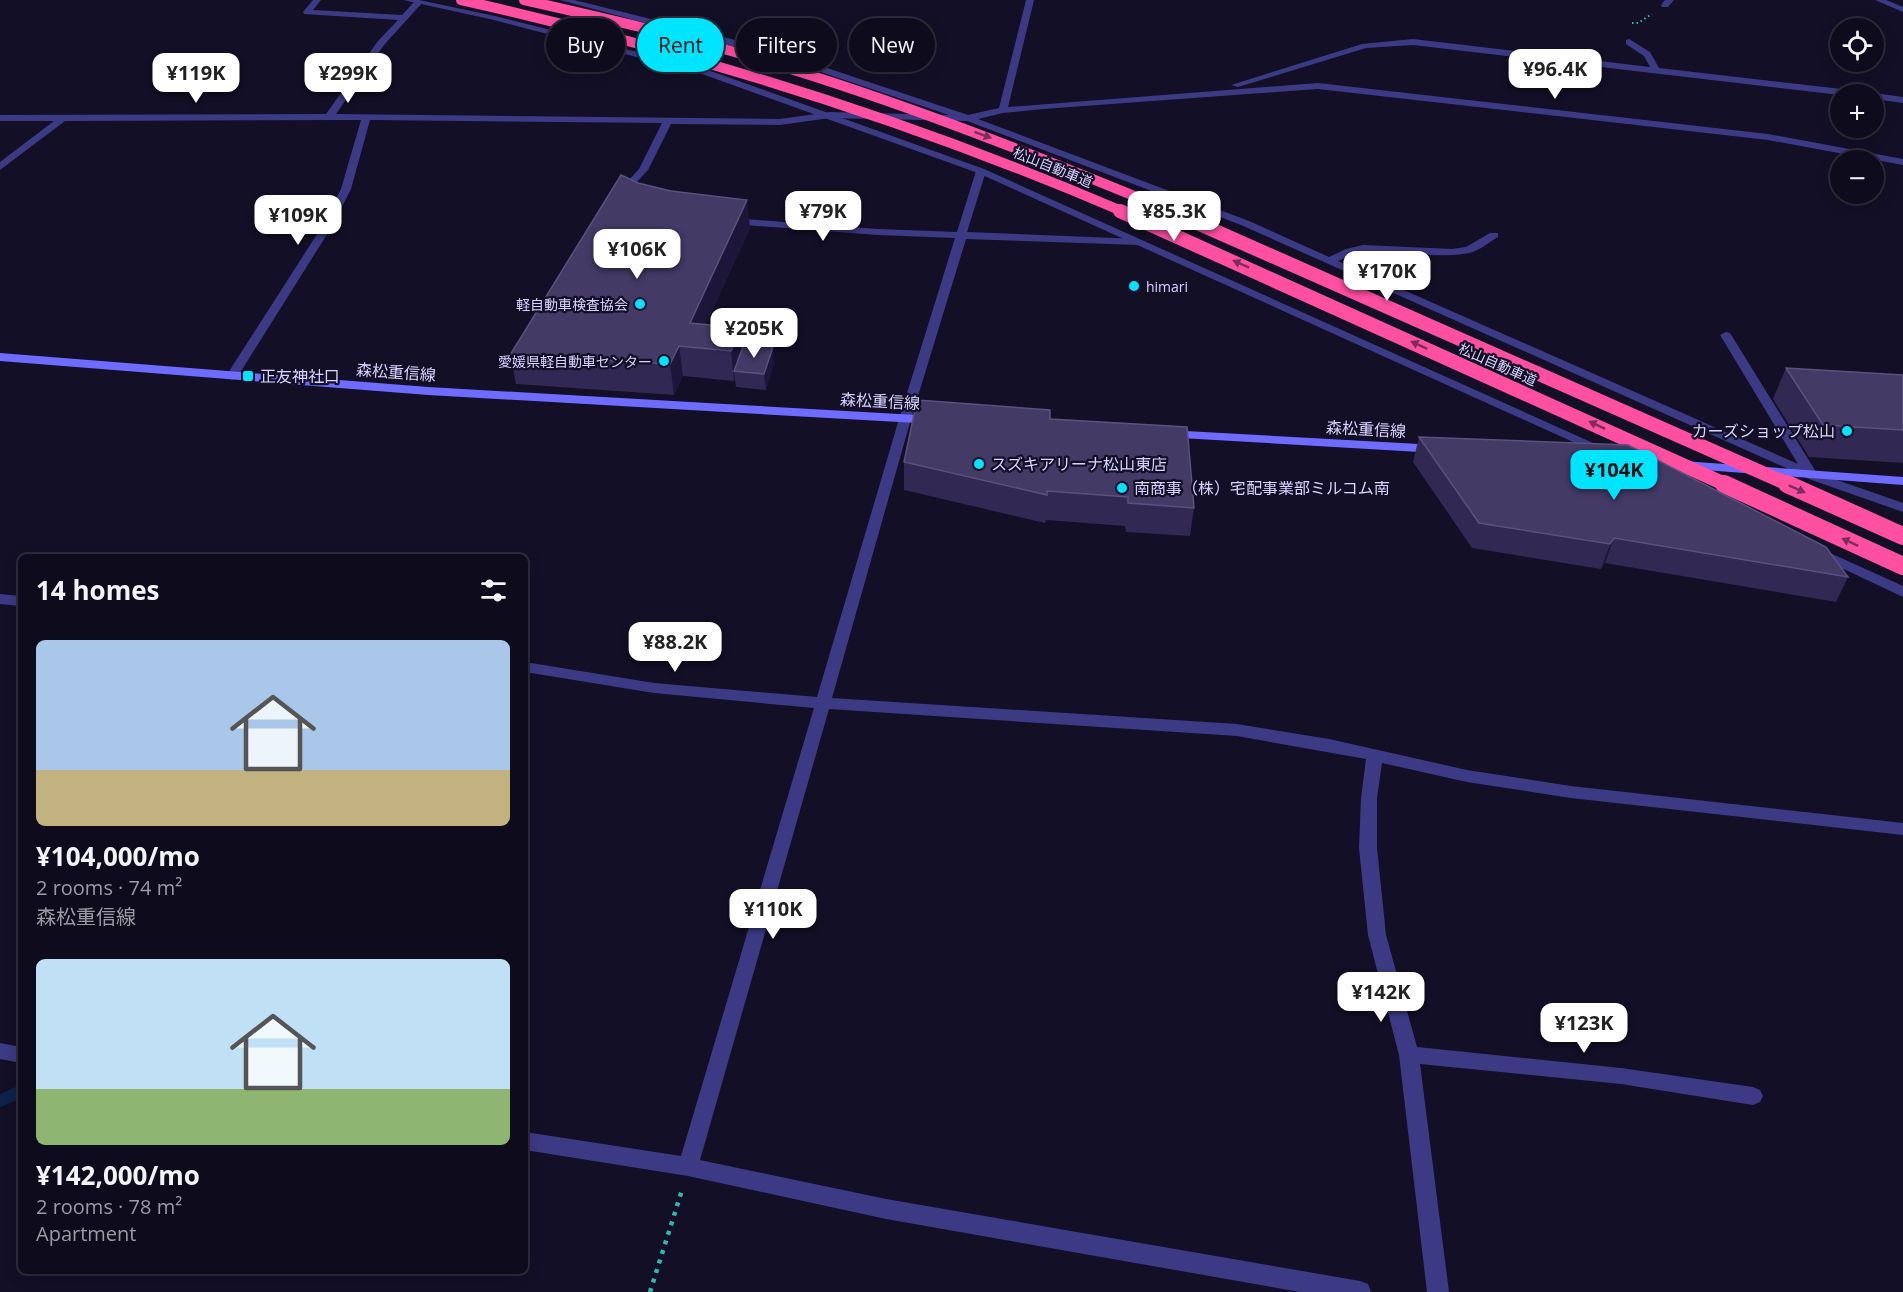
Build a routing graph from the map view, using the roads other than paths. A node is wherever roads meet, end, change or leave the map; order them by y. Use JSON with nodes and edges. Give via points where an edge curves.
{"nodes":[{"id":1,"x":316,"y":0,"type":"edge"},
{"id":2,"x":407,"y":0,"type":"edge"},
{"id":3,"x":461,"y":0,"type":"edge"},
{"id":4,"x":524,"y":0,"type":"edge"},
{"id":5,"x":564,"y":0,"type":"edge"},
{"id":6,"x":1030,"y":0,"type":"edge"},
{"id":7,"x":1879,"y":0,"type":"edge"},
{"id":8,"x":419,"y":2,"type":"junction"},
{"id":9,"x":1903,"y":10,"type":"edge"},
{"id":10,"x":404,"y":18,"type":"junction"},
{"id":11,"x":1629,"y":42,"type":"road end"},
{"id":12,"x":1655,"y":69,"type":"junction"},
{"id":13,"x":1830,"y":90,"type":"edge"},
{"id":14,"x":1203,"y":93,"type":"junction"},
{"id":15,"x":1884,"y":97,"type":"edge"},
{"id":16,"x":1903,"y":100,"type":"edge"},
{"id":17,"x":1003,"y":110,"type":"junction"},
{"id":18,"x":830,"y":115,"type":"junction"},
{"id":19,"x":329,"y":117,"type":"junction"},
{"id":20,"x":0,"y":118,"type":"edge"},
{"id":21,"x":63,"y":118,"type":"junction"},
{"id":22,"x":366,"y":118,"type":"junction"},
{"id":23,"x":968,"y":118,"type":"junction"},
{"id":24,"x":668,"y":121,"type":"junction"},
{"id":25,"x":1903,"y":162,"type":"edge"},
{"id":26,"x":0,"y":167,"type":"edge"},
{"id":27,"x":981,"y":171,"type":"junction"},
{"id":28,"x":641,"y":206,"type":"edge"},
{"id":29,"x":724,"y":220,"type":"edge"},
{"id":30,"x":961,"y":235,"type":"junction"},
{"id":31,"x":1494,"y":235,"type":"dead end"},
{"id":32,"x":1139,"y":242,"type":"junction"},
{"id":33,"x":1331,"y":261,"type":"junction"},
{"id":34,"x":1726,"y":335,"type":"dead end"},
{"id":35,"x":0,"y":357,"type":"edge"},
{"id":36,"x":232,"y":376,"type":"junction"},
{"id":37,"x":904,"y":419,"type":"junction"},
{"id":38,"x":952,"y":422,"type":"edge"},
{"id":39,"x":1153,"y":433,"type":"edge"},
{"id":40,"x":1448,"y":450,"type":"edge"},
{"id":41,"x":1614,"y":457,"type":"joint"},
{"id":42,"x":1590,"y":458,"type":"edge"},
{"id":43,"x":1637,"y":461,"type":"edge"},
{"id":44,"x":1811,"y":475,"type":"junction"},
{"id":45,"x":1903,"y":481,"type":"edge"},
{"id":46,"x":1903,"y":508,"type":"edge"},
{"id":47,"x":1903,"y":536,"type":"edge"},
{"id":48,"x":1807,"y":546,"type":"edge"},
{"id":49,"x":1903,"y":566,"type":"edge"},
{"id":50,"x":1903,"y":592,"type":"edge"},
{"id":51,"x":0,"y":599,"type":"edge"},
{"id":52,"x":18,"y":601,"type":"edge"},
{"id":53,"x":528,"y":667,"type":"edge"},
{"id":54,"x":823,"y":703,"type":"junction"},
{"id":55,"x":1375,"y":755,"type":"junction"},
{"id":56,"x":1903,"y":829,"type":"edge"},
{"id":57,"x":0,"y":1051,"type":"edge"},
{"id":58,"x":18,"y":1054,"type":"edge"},
{"id":59,"x":1409,"y":1055,"type":"junction"},
{"id":60,"x":1754,"y":1096,"type":"dead end"},
{"id":61,"x":528,"y":1141,"type":"edge"},
{"id":62,"x":688,"y":1167,"type":"junction"},
{"id":63,"x":1360,"y":1292,"type":"edge"},
{"id":64,"x":1438,"y":1292,"type":"edge"}],
"edges":[{"from":1,"to":10,"type":"street","via":[[307,12]]},
{"from":2,"to":8,"type":"street"},
{"from":49,"to":3,"type":"highway","name":"松山自動車道","one_way":true,"bridge":true,"via":[[1297,289],[1098,201],[974,152],[738,69]]},
{"from":4,"to":47,"type":"highway","name":"松山自動車道","one_way":true,"bridge":true,"via":[[762,59],[986,136],[1123,189]]},
{"from":5,"to":23,"type":"street","via":[[721,39]]},
{"from":6,"to":17,"type":"street"},
{"from":7,"to":9,"type":"street"},
{"from":8,"to":10,"type":"street"},
{"from":8,"to":18,"type":"street","via":[[705,72]]},
{"from":10,"to":19,"type":"street"},
{"from":11,"to":12,"type":"street","via":[[1647,54]]},
{"from":12,"to":13,"type":"street"},
{"from":12,"to":14,"type":"street","via":[[1396,42],[1365,45]]},
{"from":14,"to":17,"type":"street"},
{"from":14,"to":25,"type":"street","via":[[1318,86],[1768,137]]},
{"from":15,"to":16,"type":"street"},
{"from":17,"to":23,"type":"street"},
{"from":18,"to":23,"type":"street"},
{"from":18,"to":24,"type":"street","via":[[780,122]]},
{"from":18,"to":27,"type":"street"},
{"from":19,"to":21,"type":"street"},
{"from":19,"to":22,"type":"street"},
{"from":20,"to":21,"type":"street"},
{"from":21,"to":26,"type":"street"},
{"from":22,"to":24,"type":"street"},
{"from":22,"to":36,"type":"street","via":[[346,189]]},
{"from":23,"to":33,"type":"street","via":[[1245,223]]},
{"from":24,"to":28,"type":"street","via":[[643,171],[630,184],[630,198]]},
{"from":27,"to":30,"type":"street"},
{"from":27,"to":32,"type":"street"},
{"from":29,"to":30,"type":"street"},
{"from":30,"to":32,"type":"street"},
{"from":30,"to":37,"type":"street"},
{"from":31,"to":33,"type":"street","via":[[1468,250],[1363,248],[1350,250]]},
{"from":32,"to":41,"type":"street"},
{"from":33,"to":44,"type":"street"},
{"from":34,"to":44,"type":"street"},
{"from":35,"to":36,"type":"main road","name":"森松重信線"},
{"from":36,"to":37,"type":"main road","name":"森松重信線"},
{"from":37,"to":38,"type":"main road","name":"森松重信線"},
{"from":37,"to":54,"type":"street"},
{"from":39,"to":40,"type":"main road","name":"森松重信線"},
{"from":41,"to":42,"type":"main road"},
{"from":43,"to":44,"type":"main road"},
{"from":44,"to":45,"type":"main road"},
{"from":44,"to":46,"type":"street"},
{"from":48,"to":50,"type":"street"},
{"from":51,"to":52,"type":"street"},
{"from":53,"to":54,"type":"street","via":[[654,688]]},
{"from":54,"to":55,"type":"street","via":[[1237,730]]},
{"from":54,"to":62,"type":"street"},
{"from":55,"to":56,"type":"street","via":[[1467,776],[1571,792]]},
{"from":55,"to":59,"type":"street","via":[[1368,848],[1377,934]]},
{"from":57,"to":58,"type":"street"},
{"from":59,"to":60,"type":"street","via":[[1621,1076]]},
{"from":59,"to":64,"type":"street"},
{"from":61,"to":62,"type":"street"},
{"from":62,"to":63,"type":"street","via":[[886,1209]]}]}
